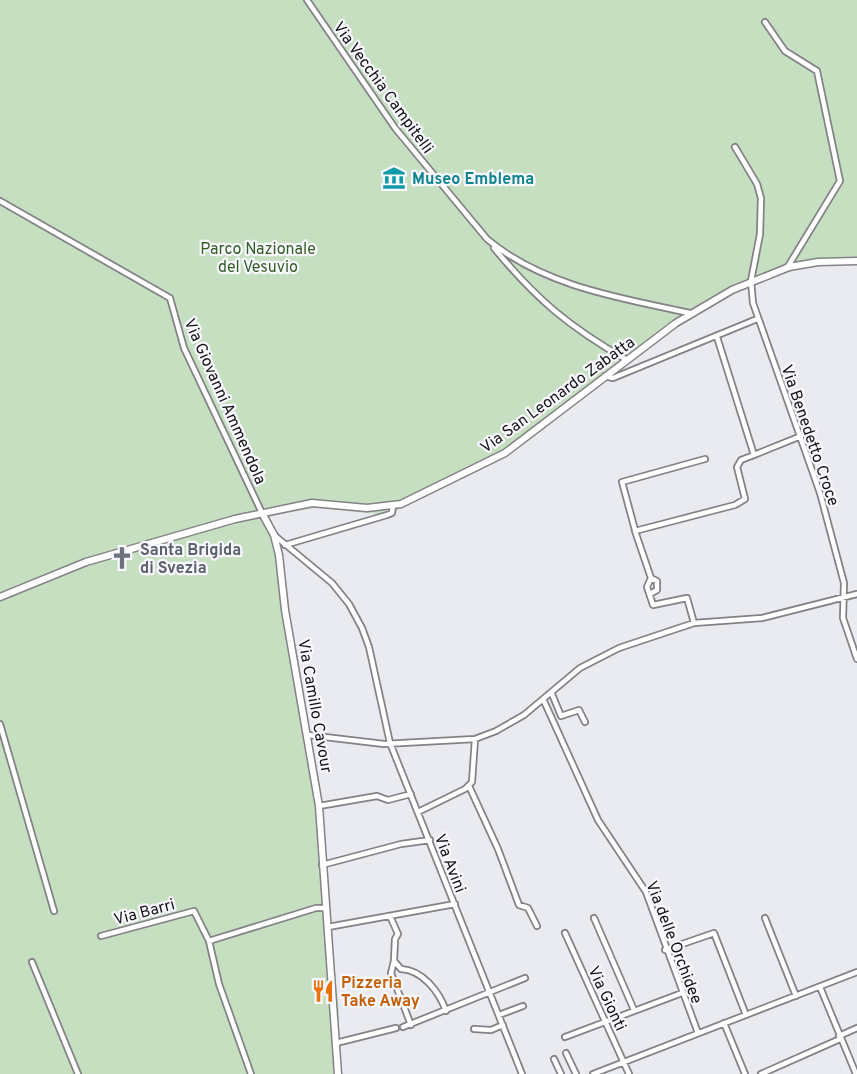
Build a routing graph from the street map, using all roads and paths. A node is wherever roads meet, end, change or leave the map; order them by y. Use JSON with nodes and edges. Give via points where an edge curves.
{"nodes":[{"id":1,"x":307,"y":0,"type":"edge"},
{"id":2,"x":765,"y":22,"type":"dead end"},
{"id":3,"x":735,"y":147,"type":"dead end"},
{"id":4,"x":0,"y":201,"type":"edge"},
{"id":5,"x":486,"y":239,"type":"junction"},
{"id":6,"x":857,"y":261,"type":"edge"},
{"id":7,"x":786,"y":268,"type":"junction"},
{"id":8,"x":751,"y":280,"type":"junction"},
{"id":9,"x":690,"y":313,"type":"junction"},
{"id":10,"x":758,"y":319,"type":"junction"},
{"id":11,"x":717,"y":337,"type":"junction"},
{"id":12,"x":627,"y":360,"type":"junction"},
{"id":13,"x":605,"y":376,"type":"junction"},
{"id":14,"x":801,"y":436,"type":"junction"},
{"id":15,"x":754,"y":455,"type":"junction"},
{"id":16,"x":705,"y":459,"type":"dead end"},
{"id":17,"x":393,"y":506,"type":"junction"},
{"id":18,"x":262,"y":513,"type":"junction"},
{"id":19,"x":635,"y":530,"type":"dead end"},
{"id":20,"x":274,"y":535,"type":"junction"},
{"id":21,"x":285,"y":545,"type":"junction"},
{"id":22,"x":651,"y":578,"type":"junction"},
{"id":23,"x":650,"y":594,"type":"junction"},
{"id":24,"x":857,"y":594,"type":"edge"},
{"id":25,"x":0,"y":597,"type":"edge"},
{"id":26,"x":842,"y":598,"type":"junction"},
{"id":27,"x":694,"y":623,"type":"junction"},
{"id":28,"x":857,"y":658,"type":"edge"},
{"id":29,"x":552,"y":694,"type":"junction"},
{"id":30,"x":544,"y":701,"type":"junction"},
{"id":31,"x":585,"y":722,"type":"dead end"},
{"id":32,"x":0,"y":724,"type":"edge"},
{"id":33,"x":308,"y":735,"type":"junction"},
{"id":34,"x":475,"y":739,"type":"junction"},
{"id":35,"x":390,"y":742,"type":"junction"},
{"id":36,"x":469,"y":786,"type":"junction"},
{"id":37,"x":411,"y":794,"type":"junction"},
{"id":38,"x":319,"y":806,"type":"junction"},
{"id":39,"x":418,"y":812,"type":"junction"},
{"id":40,"x":430,"y":840,"type":"junction"},
{"id":41,"x":322,"y":865,"type":"junction"},
{"id":42,"x":455,"y":904,"type":"junction"},
{"id":43,"x":326,"y":908,"type":"junction"},
{"id":44,"x":54,"y":911,"type":"dead end"},
{"id":45,"x":390,"y":916,"type":"junction"},
{"id":46,"x":594,"y":918,"type":"dead end"},
{"id":47,"x":765,"y":918,"type":"dead end"},
{"id":48,"x":537,"y":926,"type":"dead end"},
{"id":49,"x":328,"y":927,"type":"junction"},
{"id":50,"x":565,"y":933,"type":"dead end"},
{"id":51,"x":101,"y":936,"type":"dead end"},
{"id":52,"x":209,"y":941,"type":"junction"},
{"id":53,"x":665,"y":950,"type":"junction"},
{"id":54,"x":394,"y":961,"type":"junction"},
{"id":55,"x":33,"y":962,"type":"dead end"},
{"id":56,"x":857,"y":972,"type":"edge"},
{"id":57,"x":525,"y":978,"type":"dead end"},
{"id":58,"x":820,"y":987,"type":"junction"},
{"id":59,"x":490,"y":993,"type":"junction"},
{"id":60,"x":682,"y":993,"type":"junction"},
{"id":61,"x":796,"y":996,"type":"junction"},
{"id":62,"x":523,"y":1006,"type":"dead end"},
{"id":63,"x":634,"y":1010,"type":"junction"},
{"id":64,"x":446,"y":1011,"type":"junction"},
{"id":65,"x":499,"y":1015,"type":"junction"},
{"id":66,"x":746,"y":1015,"type":"junction"},
{"id":67,"x":606,"y":1021,"type":"junction"},
{"id":68,"x":724,"y":1023,"type":"junction"},
{"id":69,"x":411,"y":1025,"type":"junction"},
{"id":70,"x":503,"y":1025,"type":"junction"},
{"id":71,"x":403,"y":1027,"type":"dead end"},
{"id":72,"x":396,"y":1028,"type":"dead end"},
{"id":73,"x":857,"y":1028,"type":"edge"},
{"id":74,"x":474,"y":1029,"type":"dead end"},
{"id":75,"x":698,"y":1034,"type":"junction"},
{"id":76,"x":565,"y":1037,"type":"dead end"},
{"id":77,"x":839,"y":1038,"type":"junction"},
{"id":78,"x":336,"y":1043,"type":"junction"},
{"id":79,"x":566,"y":1053,"type":"dead end"},
{"id":80,"x":554,"y":1059,"type":"dead end"},
{"id":81,"x":624,"y":1062,"type":"junction"},
{"id":82,"x":78,"y":1074,"type":"edge"},
{"id":83,"x":251,"y":1074,"type":"edge"},
{"id":84,"x":338,"y":1074,"type":"edge"},
{"id":85,"x":522,"y":1074,"type":"edge"},
{"id":86,"x":561,"y":1074,"type":"edge"},
{"id":87,"x":576,"y":1074,"type":"edge"},
{"id":88,"x":593,"y":1074,"type":"edge"},
{"id":89,"x":629,"y":1074,"type":"edge"},
{"id":90,"x":745,"y":1074,"type":"edge"},
{"id":91,"x":761,"y":1074,"type":"edge"},
{"id":92,"x":856,"y":1074,"type":"edge"}],
"edges":[{"from":1,"to":5,"type":"street","name":"Via Vecchia Campitelli","via":[[395,128]]},
{"from":2,"to":7,"type":"street","via":[[784,51],[817,71],[840,178]]},
{"from":3,"to":8,"type":"street","via":[[761,198],[760,234]]},
{"from":4,"to":18,"type":"street","name":"Via Giovanni Ammendola","via":[[170,298],[184,348]]},
{"from":5,"to":9,"type":"street","name":"Via Vecchia Campitelli","via":[[524,266],[555,278]]},
{"from":5,"to":12,"type":"street","via":[[547,307]]},
{"from":6,"to":7,"type":"street","name":"Via San Leonardo Zabatta"},
{"from":7,"to":8,"type":"street","name":"Via San Leonardo Zabatta"},
{"from":8,"to":9,"type":"street","name":"Via San Leonardo Zabatta"},
{"from":8,"to":10,"type":"street","name":"Via Benedetto Croce"},
{"from":9,"to":12,"type":"street","name":"Via San Leonardo Zabatta"},
{"from":10,"to":11,"type":"street"},
{"from":10,"to":14,"type":"street","name":"Via Benedetto Croce"},
{"from":11,"to":13,"type":"street","via":[[613,378]]},
{"from":11,"to":15,"type":"street"},
{"from":12,"to":13,"type":"street","name":"Via San Leonardo Zabatta"},
{"from":13,"to":17,"type":"street","name":"Via San Leonardo Zabatta","via":[[505,453]]},
{"from":14,"to":15,"type":"street"},
{"from":14,"to":26,"type":"street","name":"Via Benedetto Croce","via":[[842,573]]},
{"from":15,"to":22,"type":"street","via":[[738,464],[745,496],[742,502],[635,531]]},
{"from":16,"to":19,"type":"street","via":[[622,482]]},
{"from":17,"to":18,"type":"street","name":"Via San Leonardo Zabatta","via":[[312,503]]},
{"from":17,"to":21,"type":"street","via":[[392,513],[387,515]]},
{"from":18,"to":20,"type":"street","name":"Via Camillo Cavour"},
{"from":18,"to":25,"type":"street","name":"Via San Leonardo Zabatta","via":[[117,552]]},
{"from":20,"to":21,"type":"street","name":"Via Avini"},
{"from":20,"to":33,"type":"street","name":"Via Camillo Cavour"},
{"from":21,"to":35,"type":"street","name":"Via Avini","via":[[332,582],[362,628]]},
{"from":22,"to":23,"type":"street","via":[[647,587]]},
{"from":22,"to":23,"type":"street","via":[[658,586]]},
{"from":23,"to":27,"type":"street","via":[[653,605],[687,598]]},
{"from":24,"to":26,"type":"street"},
{"from":26,"to":27,"type":"street","via":[[762,618]]},
{"from":26,"to":28,"type":"street","name":"Via Benedetto Croce","via":[[843,618]]},
{"from":27,"to":29,"type":"street","via":[[596,658]]},
{"from":29,"to":30,"type":"street"},
{"from":29,"to":31,"type":"street","via":[[561,716],[579,710]]},
{"from":30,"to":34,"type":"street","via":[[496,731]]},
{"from":30,"to":53,"type":"street","name":"Via delle Orchidee","via":[[598,820],[646,892]]},
{"from":32,"to":44,"type":"street"},
{"from":33,"to":35,"type":"street"},
{"from":33,"to":38,"type":"street","name":"Via Camillo Cavour"},
{"from":34,"to":35,"type":"street"},
{"from":34,"to":36,"type":"street","via":[[475,775]]},
{"from":35,"to":37,"type":"street","name":"Via Avini"},
{"from":36,"to":39,"type":"street"},
{"from":36,"to":48,"type":"street","via":[[519,905],[528,908]]},
{"from":37,"to":38,"type":"street"},
{"from":37,"to":39,"type":"street","name":"Via Avini"},
{"from":38,"to":41,"type":"street","name":"Via Camillo Cavour"},
{"from":39,"to":40,"type":"street","name":"Via Avini"},
{"from":40,"to":41,"type":"street"},
{"from":40,"to":42,"type":"street","name":"Via Avini"},
{"from":41,"to":43,"type":"street","name":"Via Camillo Cavour"},
{"from":42,"to":45,"type":"street"},
{"from":42,"to":59,"type":"street","name":"Via Avini"},
{"from":43,"to":49,"type":"street","name":"Via Camillo Cavour"},
{"from":43,"to":52,"type":"street"},
{"from":45,"to":49,"type":"street"},
{"from":45,"to":54,"type":"street","via":[[398,934]]},
{"from":46,"to":63,"type":"street"},
{"from":47,"to":61,"type":"street"},
{"from":49,"to":78,"type":"street","name":"Via Camillo Cavour"},
{"from":50,"to":67,"type":"street","name":"Via Gionti"},
{"from":51,"to":52,"type":"street","name":"Via Barri","via":[[194,911]]},
{"from":52,"to":83,"type":"street","via":[[219,984]]},
{"from":53,"to":60,"type":"street","name":"Via delle Orchidee"},
{"from":53,"to":66,"type":"street","via":[[714,933]]},
{"from":54,"to":64,"type":"street","via":[[401,969],[414,970],[438,991]]},
{"from":54,"to":69,"type":"street","via":[[390,973]]},
{"from":55,"to":82,"type":"street"},
{"from":56,"to":58,"type":"street"},
{"from":57,"to":59,"type":"street"},
{"from":58,"to":61,"type":"street"},
{"from":58,"to":77,"type":"street"},
{"from":59,"to":64,"type":"street"},
{"from":59,"to":65,"type":"street","name":"Via Avini"},
{"from":60,"to":63,"type":"street"},
{"from":60,"to":75,"type":"street","name":"Via delle Orchidee"},
{"from":61,"to":66,"type":"street"},
{"from":62,"to":65,"type":"street"},
{"from":63,"to":67,"type":"street"},
{"from":64,"to":69,"type":"street"},
{"from":65,"to":70,"type":"street","name":"Via Avini"},
{"from":66,"to":68,"type":"street"},
{"from":67,"to":76,"type":"street"},
{"from":67,"to":81,"type":"street","name":"Via Gionti"},
{"from":68,"to":75,"type":"street"},
{"from":68,"to":90,"type":"street"},
{"from":69,"to":71,"type":"street"},
{"from":70,"to":74,"type":"street","via":[[491,1030]]},
{"from":70,"to":85,"type":"street","name":"Via Avini"},
{"from":72,"to":78,"type":"street"},
{"from":73,"to":77,"type":"street"},
{"from":75,"to":81,"type":"street"},
{"from":77,"to":91,"type":"street"},
{"from":77,"to":92,"type":"street"},
{"from":78,"to":84,"type":"street","name":"Via Camillo Cavour"},
{"from":79,"to":87,"type":"street"},
{"from":80,"to":86,"type":"street"},
{"from":81,"to":88,"type":"street"},
{"from":81,"to":89,"type":"street","name":"Via Gionti"}]}
